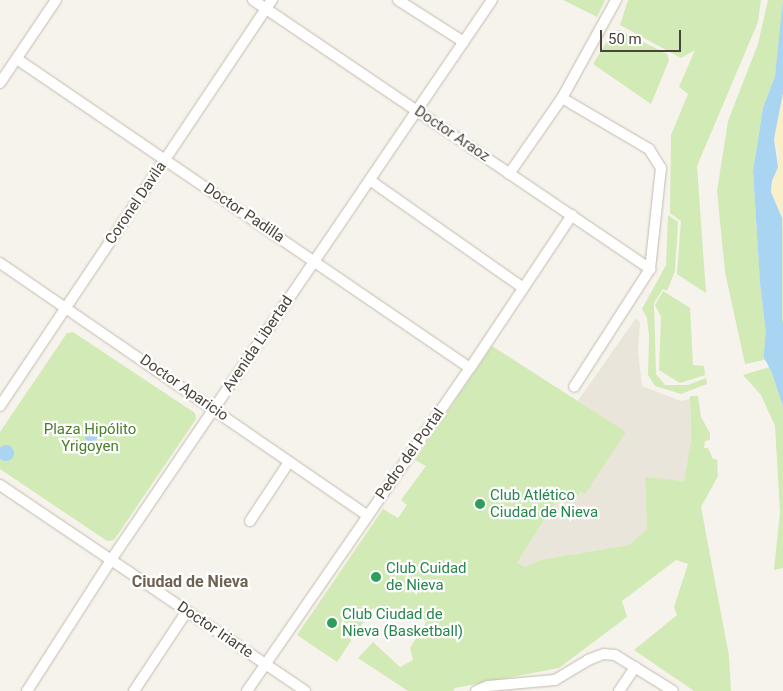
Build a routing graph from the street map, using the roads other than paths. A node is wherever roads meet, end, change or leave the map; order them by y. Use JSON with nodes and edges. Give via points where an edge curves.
{"nodes":[{"id":1,"x":56,"y":0,"type":"edge"},
{"id":2,"x":253,"y":0,"type":"edge"},
{"id":3,"x":398,"y":0,"type":"edge"},
{"id":4,"x":492,"y":0,"type":"edge"},
{"id":5,"x":616,"y":0,"type":"edge"},
{"id":6,"x":269,"y":4,"type":"edge"},
{"id":7,"x":464,"y":42,"type":"junction"},
{"id":8,"x":17,"y":59,"type":"junction"},
{"id":9,"x":0,"y":83,"type":"edge"},
{"id":10,"x":562,"y":98,"type":"junction"},
{"id":11,"x":418,"y":111,"type":"junction"},
{"id":12,"x":165,"y":159,"type":"junction"},
{"id":13,"x":509,"y":174,"type":"junction"},
{"id":14,"x":371,"y":181,"type":"junction"},
{"id":15,"x":572,"y":215,"type":"junction"},
{"id":16,"x":315,"y":260,"type":"junction"},
{"id":17,"x":0,"y":263,"type":"edge"},
{"id":18,"x":650,"y":269,"type":"junction"},
{"id":19,"x":523,"y":288,"type":"junction"},
{"id":20,"x":66,"y":307,"type":"junction"},
{"id":21,"x":470,"y":368,"type":"junction"},
{"id":22,"x":574,"y":387,"type":"dead end"},
{"id":23,"x":0,"y":406,"type":"edge"},
{"id":24,"x":214,"y":409,"type":"junction"},
{"id":25,"x":289,"y":462,"type":"junction"},
{"id":26,"x":0,"y":485,"type":"edge"},
{"id":27,"x":367,"y":515,"type":"junction"},
{"id":28,"x":250,"y":521,"type":"dead end"},
{"id":29,"x":111,"y":560,"type":"junction"},
{"id":30,"x":186,"y":611,"type":"junction"},
{"id":31,"x":265,"y":664,"type":"junction"},
{"id":32,"x":635,"y":667,"type":"junction"},
{"id":33,"x":27,"y":691,"type":"edge"},
{"id":34,"x":134,"y":691,"type":"edge"},
{"id":35,"x":247,"y":691,"type":"edge"},
{"id":36,"x":305,"y":691,"type":"edge"},
{"id":37,"x":476,"y":691,"type":"edge"},
{"id":38,"x":619,"y":691,"type":"edge"},
{"id":39,"x":673,"y":691,"type":"edge"}],
"edges":[{"from":1,"to":8,"type":"street"},
{"from":2,"to":6,"type":"street","name":"Doctor Araoz"},
{"from":3,"to":7,"type":"street"},
{"from":4,"to":7,"type":"street","name":"Avenida Libertad"},
{"from":5,"to":10,"type":"street"},
{"from":6,"to":11,"type":"street","name":"Doctor Araoz"},
{"from":6,"to":12,"type":"street","name":"Coronel Davila"},
{"from":7,"to":11,"type":"street","name":"Avenida Libertad"},
{"from":8,"to":9,"type":"street"},
{"from":8,"to":12,"type":"street","name":"Doctor Padilla"},
{"from":10,"to":13,"type":"street"},
{"from":10,"to":18,"type":"street","via":[[649,149],[661,168]]},
{"from":11,"to":13,"type":"street","name":"Doctor Araoz"},
{"from":11,"to":14,"type":"street","name":"Avenida Libertad"},
{"from":12,"to":16,"type":"street","name":"Doctor Padilla"},
{"from":12,"to":20,"type":"street","name":"Coronel Davila"},
{"from":13,"to":15,"type":"street","name":"Doctor Araoz"},
{"from":14,"to":16,"type":"street","name":"Avenida Libertad"},
{"from":14,"to":19,"type":"street"},
{"from":15,"to":18,"type":"street","name":"Doctor Araoz"},
{"from":15,"to":19,"type":"street","name":"Pedro del Portal"},
{"from":16,"to":21,"type":"street","name":"Doctor Padilla"},
{"from":16,"to":24,"type":"street","name":"Avenida Libertad"},
{"from":17,"to":20,"type":"street","name":"Doctor Aparicio"},
{"from":18,"to":22,"type":"street"},
{"from":19,"to":21,"type":"street","name":"Pedro del Portal"},
{"from":20,"to":23,"type":"street","name":"Coronel Davila"},
{"from":20,"to":24,"type":"street","name":"Doctor Aparicio"},
{"from":21,"to":27,"type":"street","name":"Pedro del Portal"},
{"from":24,"to":25,"type":"street","name":"Doctor Aparicio"},
{"from":24,"to":29,"type":"street","name":"Avenida Libertad"},
{"from":25,"to":27,"type":"street","name":"Doctor Aparicio"},
{"from":25,"to":28,"type":"street"},
{"from":26,"to":29,"type":"street","name":"Doctor Iriarte"},
{"from":27,"to":31,"type":"street","name":"Pedro del Portal"},
{"from":29,"to":30,"type":"street","name":"Doctor Iriarte"},
{"from":29,"to":33,"type":"street","name":"Avenida Libertad"},
{"from":30,"to":31,"type":"street","name":"Doctor Iriarte"},
{"from":30,"to":34,"type":"street"},
{"from":31,"to":35,"type":"street","name":"Pedro del Portal"},
{"from":31,"to":36,"type":"street","name":"Doctor Iriarte"},
{"from":32,"to":37,"type":"street","via":[[604,654],[555,680],[488,686]]},
{"from":32,"to":38,"type":"street"},
{"from":32,"to":39,"type":"street"}]}
